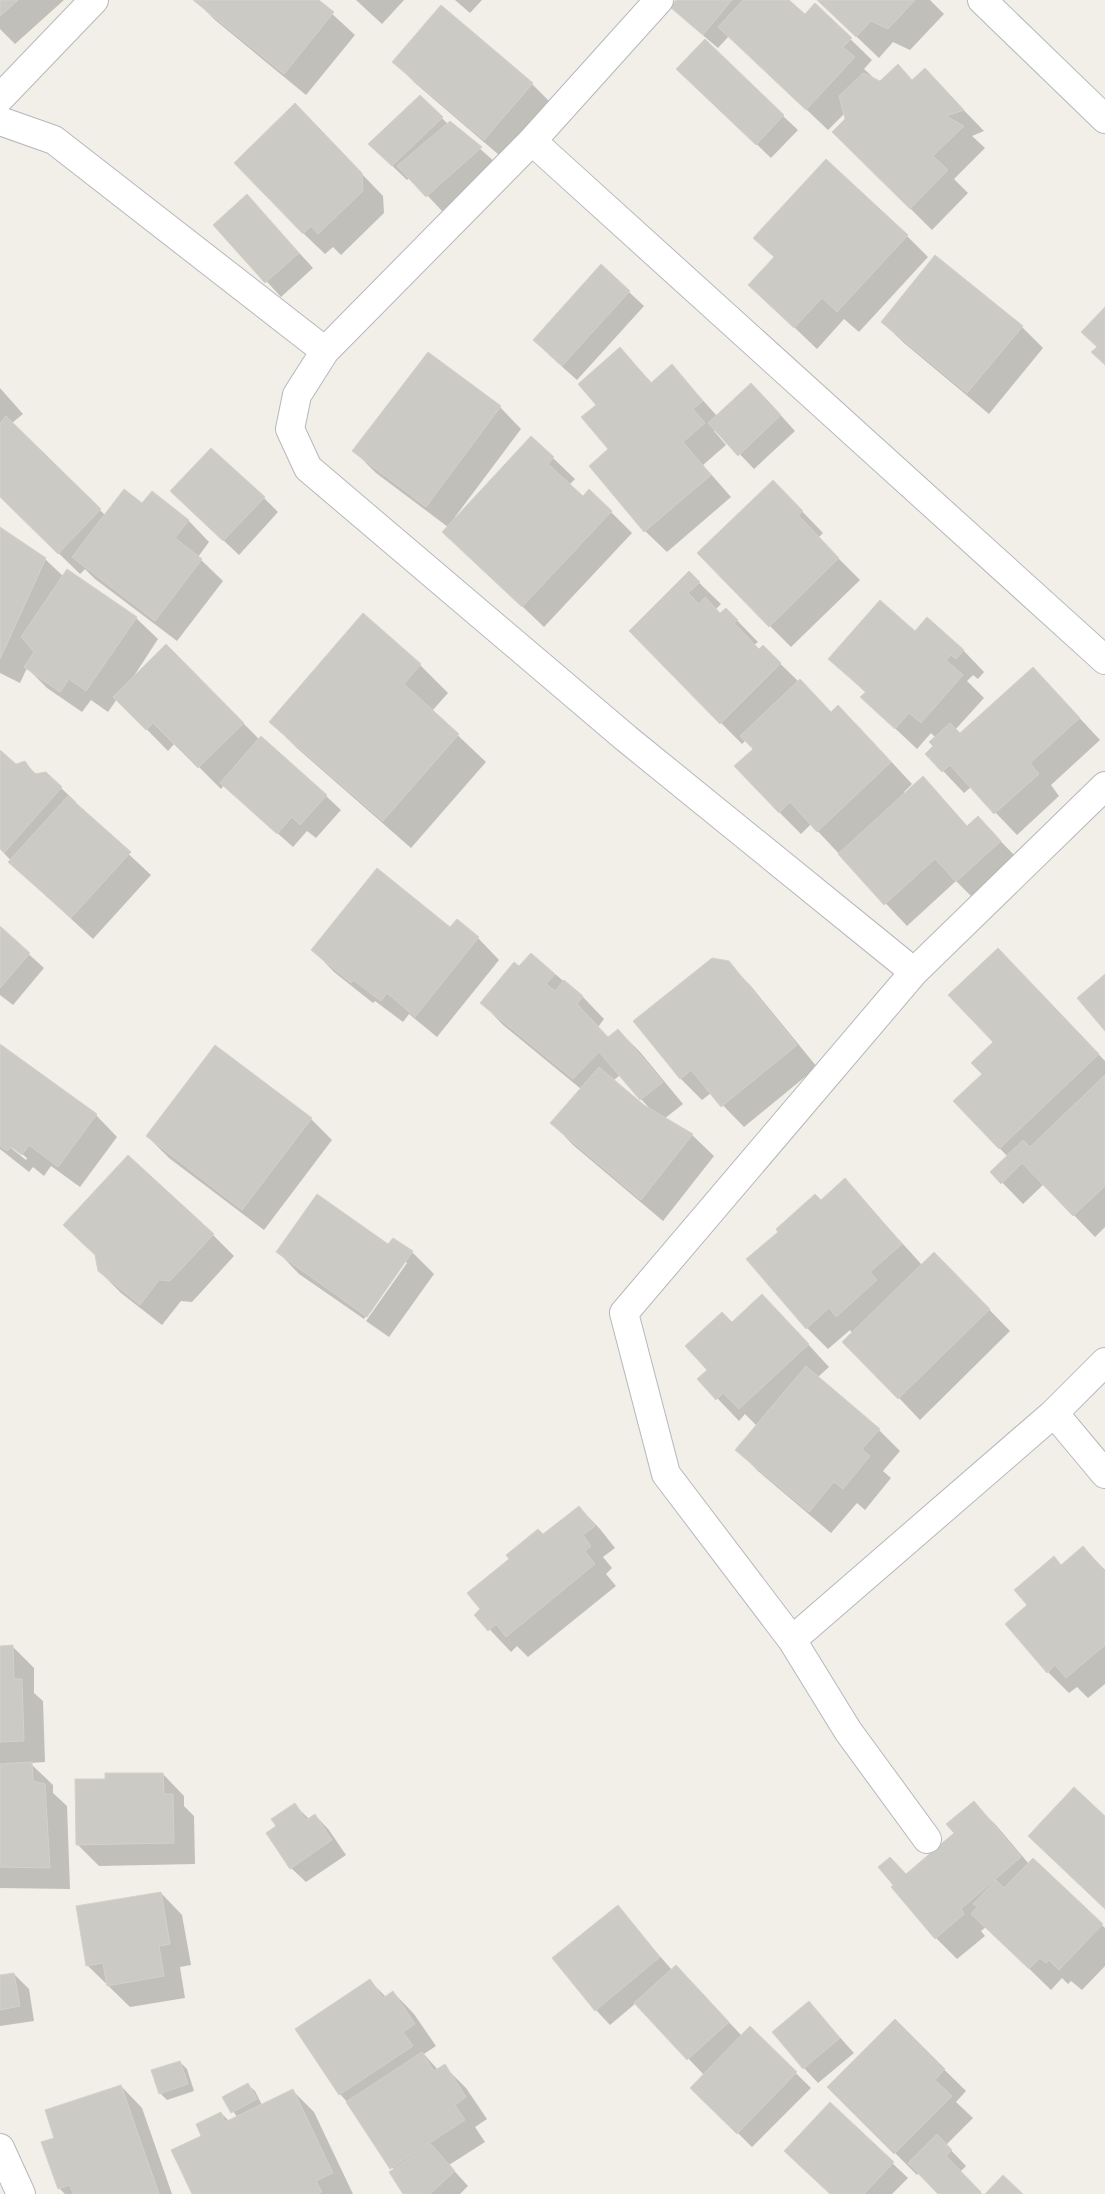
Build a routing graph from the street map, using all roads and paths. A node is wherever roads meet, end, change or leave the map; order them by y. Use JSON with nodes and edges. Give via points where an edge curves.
{"nodes":[{"id":1,"x":94,"y":0,"type":"edge"},
{"id":2,"x":659,"y":0,"type":"edge"},
{"id":3,"x":982,"y":0,"type":"edge"},
{"id":4,"x":0,"y":98,"type":"edge"},
{"id":5,"x":1105,"y":119,"type":"edge"},
{"id":6,"x":0,"y":121,"type":"edge"},
{"id":7,"x":532,"y":141,"type":"junction"},
{"id":8,"x":325,"y":351,"type":"junction"},
{"id":9,"x":1105,"y":660,"type":"edge"},
{"id":10,"x":1105,"y":786,"type":"edge"},
{"id":11,"x":914,"y":972,"type":"junction"},
{"id":12,"x":1105,"y":1362,"type":"edge"},
{"id":13,"x":1054,"y":1413,"type":"junction"},
{"id":14,"x":1105,"y":1474,"type":"edge"},
{"id":15,"x":792,"y":1640,"type":"junction"},
{"id":16,"x":927,"y":1839,"type":"dead end"},
{"id":17,"x":0,"y":2148,"type":"edge"},
{"id":18,"x":21,"y":2194,"type":"edge"}],
"edges":[{"from":1,"to":4,"type":"street"},
{"from":2,"to":7,"type":"street"},
{"from":3,"to":5,"type":"street"},
{"from":6,"to":8,"type":"street","via":[[54,140]]},
{"from":7,"to":8,"type":"street"},
{"from":7,"to":9,"type":"street"},
{"from":8,"to":11,"type":"street","via":[[297,395],[290,429],[308,468],[627,738]]},
{"from":10,"to":11,"type":"street"},
{"from":11,"to":15,"type":"street","via":[[624,1313],[666,1474]]},
{"from":12,"to":13,"type":"street"},
{"from":13,"to":14,"type":"street"},
{"from":13,"to":15,"type":"street"},
{"from":15,"to":16,"type":"street","via":[[848,1731]]},
{"from":17,"to":18,"type":"street"}]}
